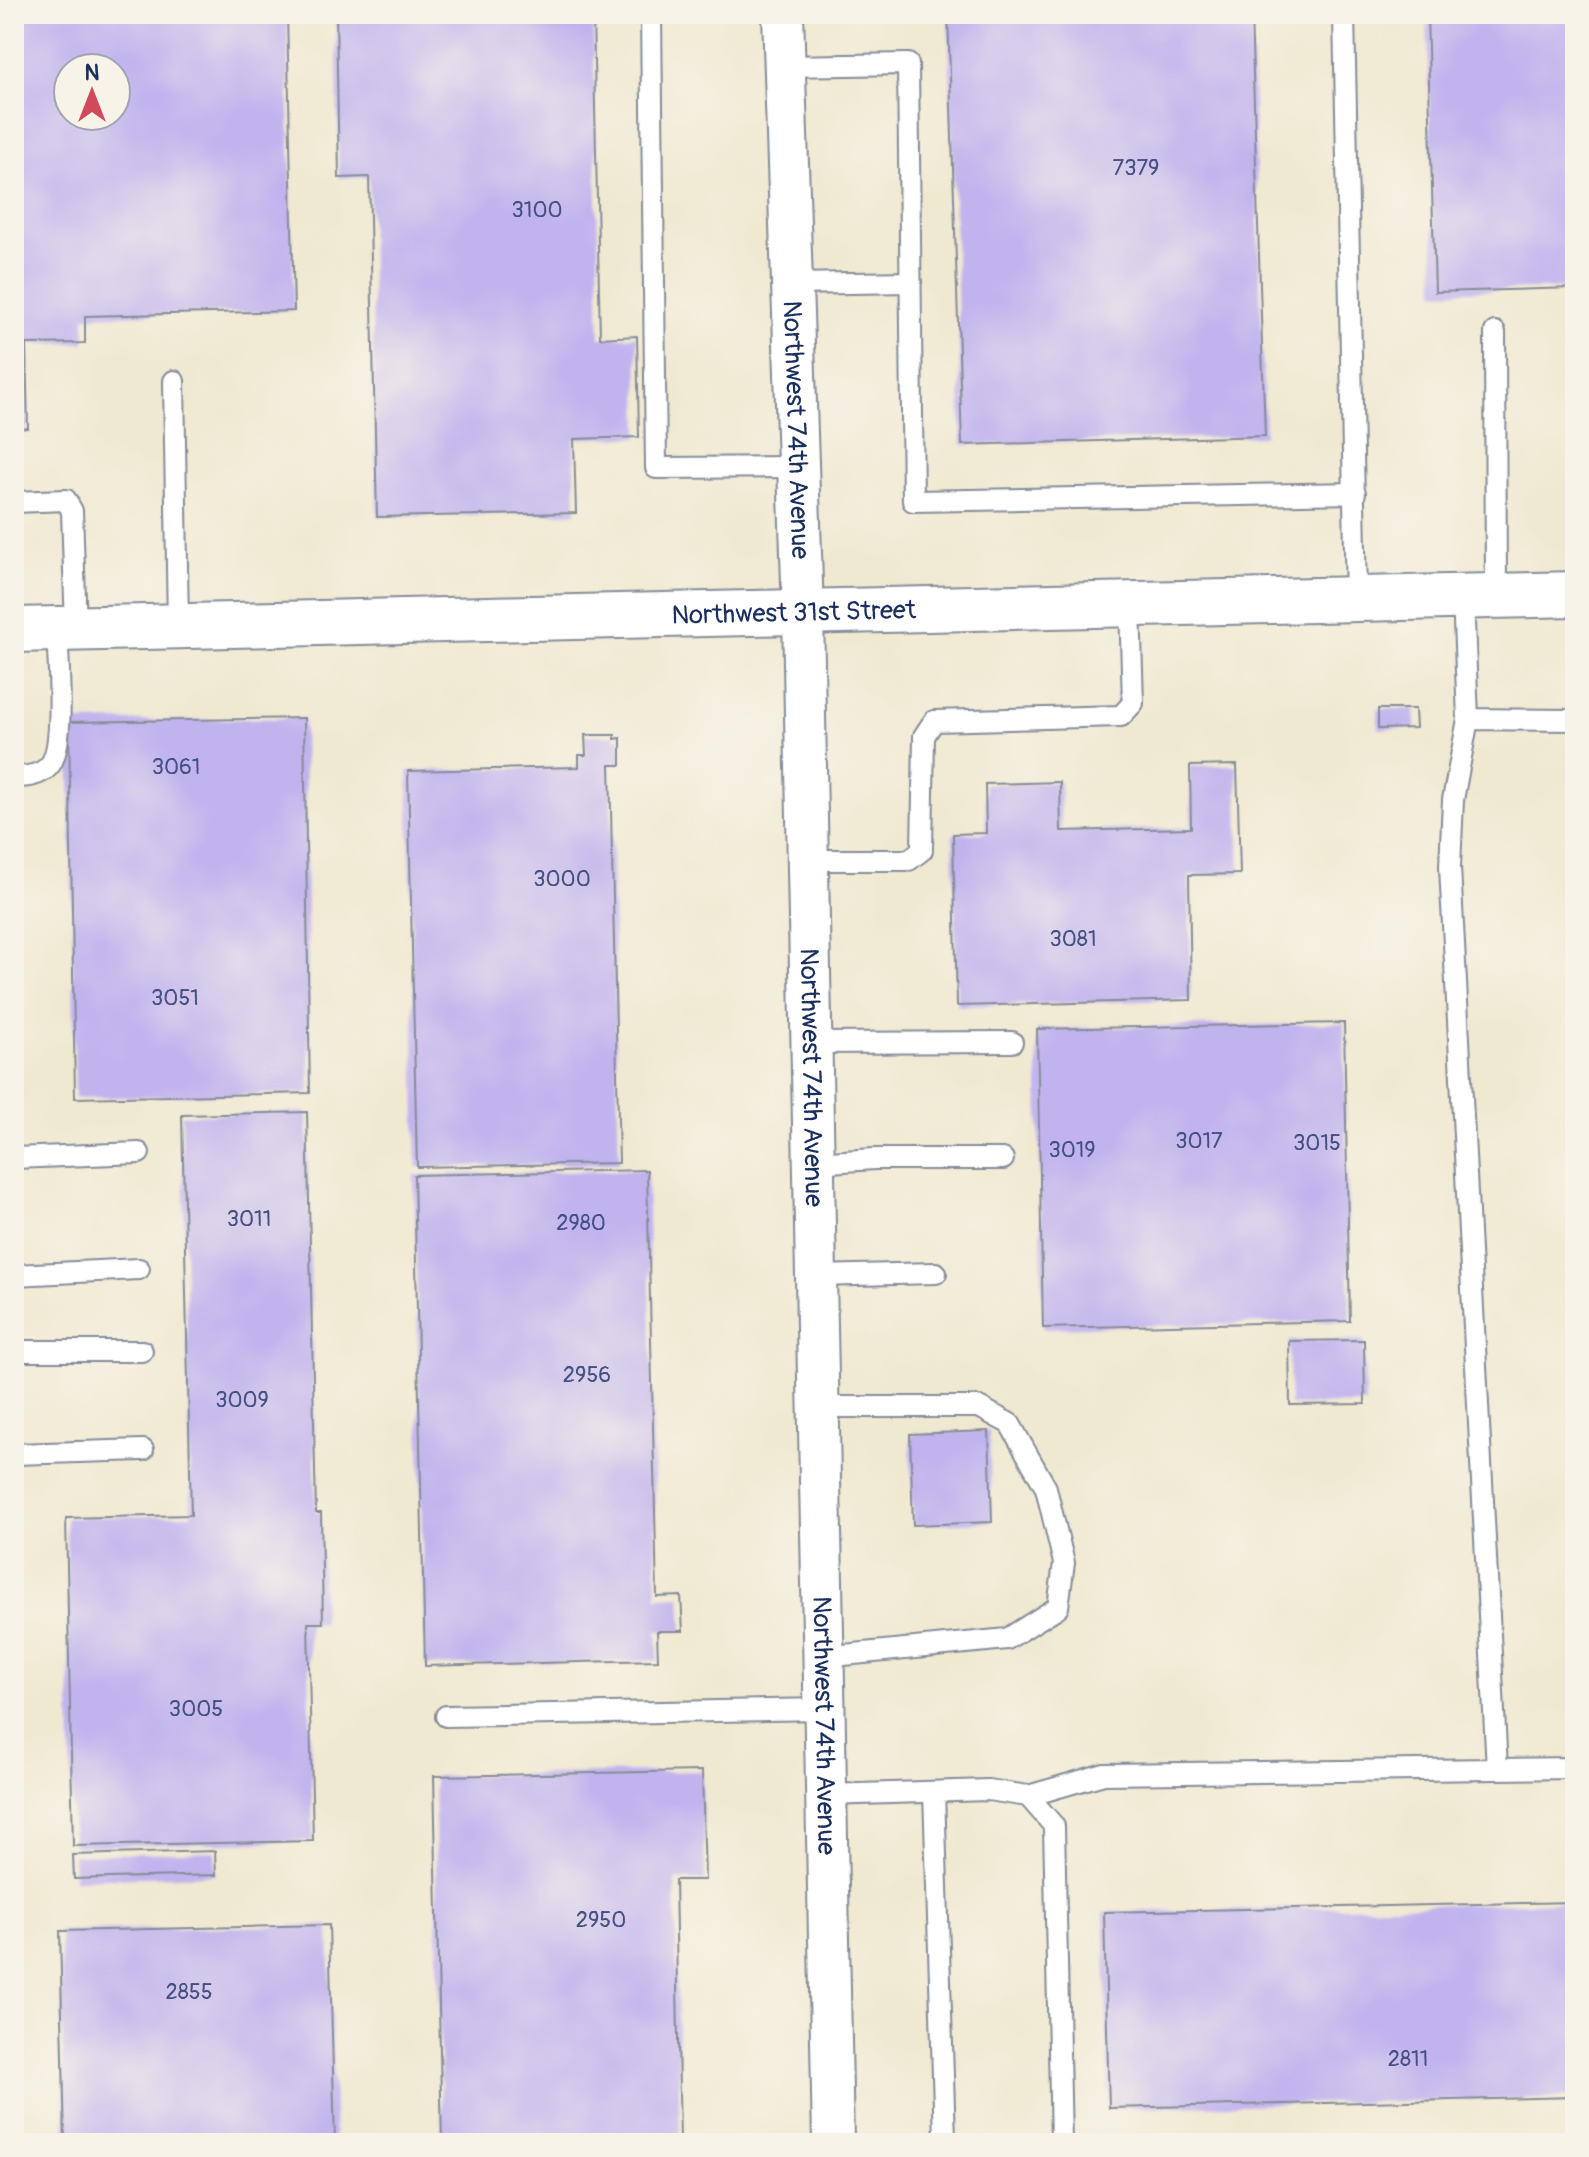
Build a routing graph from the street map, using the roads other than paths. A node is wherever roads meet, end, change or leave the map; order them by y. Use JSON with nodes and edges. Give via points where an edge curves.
{"nodes":[{"id":1,"x":651,"y":14,"type":"edge"},
{"id":2,"x":783,"y":14,"type":"edge"},
{"id":3,"x":1344,"y":14,"type":"edge"},
{"id":4,"x":784,"y":66,"type":"junction"},
{"id":5,"x":911,"y":282,"type":"junction"},
{"id":6,"x":792,"y":284,"type":"junction"},
{"id":7,"x":1495,"y":332,"type":"dead end"},
{"id":8,"x":174,"y":381,"type":"dead end"},
{"id":9,"x":798,"y":467,"type":"junction"},
{"id":10,"x":1355,"y":493,"type":"junction"},
{"id":11,"x":14,"y":502,"type":"edge"},
{"id":12,"x":1575,"y":594,"type":"edge"},
{"id":13,"x":1479,"y":596,"type":"junction"},
{"id":14,"x":1356,"y":599,"type":"junction"},
{"id":15,"x":1130,"y":605,"type":"junction"},
{"id":16,"x":803,"y":613,"type":"junction"},
{"id":17,"x":178,"y":627,"type":"junction"},
{"id":18,"x":67,"y":629,"type":"junction"},
{"id":19,"x":14,"y":630,"type":"edge"},
{"id":20,"x":1468,"y":719,"type":"junction"},
{"id":21,"x":1575,"y":720,"type":"edge"},
{"id":22,"x":14,"y":777,"type":"edge"},
{"id":23,"x":808,"y":860,"type":"junction"},
{"id":24,"x":1012,"y":1042,"type":"dead end"},
{"id":25,"x":811,"y":1043,"type":"junction"},
{"id":26,"x":139,"y":1153,"type":"dead end"},
{"id":27,"x":14,"y":1158,"type":"edge"},
{"id":28,"x":1003,"y":1159,"type":"dead end"},
{"id":29,"x":814,"y":1163,"type":"junction"},
{"id":30,"x":139,"y":1269,"type":"dead end"},
{"id":31,"x":936,"y":1273,"type":"dead end"},
{"id":32,"x":14,"y":1275,"type":"edge"},
{"id":33,"x":816,"y":1276,"type":"junction"},
{"id":34,"x":14,"y":1351,"type":"edge"},
{"id":35,"x":142,"y":1351,"type":"dead end"},
{"id":36,"x":818,"y":1407,"type":"junction"},
{"id":37,"x":143,"y":1450,"type":"dead end"},
{"id":38,"x":14,"y":1454,"type":"edge"},
{"id":39,"x":823,"y":1657,"type":"junction"},
{"id":40,"x":825,"y":1709,"type":"junction"},
{"id":41,"x":446,"y":1716,"type":"dead end"},
{"id":42,"x":1575,"y":1768,"type":"edge"},
{"id":43,"x":1497,"y":1769,"type":"junction"},
{"id":44,"x":934,"y":1792,"type":"junction"},
{"id":45,"x":826,"y":1795,"type":"junction"},
{"id":46,"x":1028,"y":1796,"type":"junction"},
{"id":47,"x":945,"y":2139,"type":"dead end"},
{"id":48,"x":1061,"y":2142,"type":"edge"},
{"id":49,"x":833,"y":2143,"type":"edge"}],
"edges":[{"from":1,"to":9,"type":"lane","via":[[656,468]]},
{"from":2,"to":4,"type":"street","name":"Northwest 74th Avenue"},
{"from":3,"to":10,"type":"lane"},
{"from":4,"to":5,"type":"lane","via":[[908,64]]},
{"from":4,"to":6,"type":"street","name":"Northwest 74th Avenue"},
{"from":5,"to":6,"type":"lane"},
{"from":5,"to":10,"type":"lane","via":[[913,501]]},
{"from":6,"to":9,"type":"street","name":"Northwest 74th Avenue"},
{"from":7,"to":13,"type":"lane","via":[[1497,531]]},
{"from":8,"to":17,"type":"lane"},
{"from":9,"to":16,"type":"street","name":"Northwest 74th Avenue"},
{"from":10,"to":14,"type":"lane"},
{"from":11,"to":18,"type":"lane","via":[[66,500],[72,511]]},
{"from":12,"to":13,"type":"street","name":"Northwest 31st Street"},
{"from":13,"to":14,"type":"street","name":"Northwest 31st Street"},
{"from":13,"to":20,"type":"lane"},
{"from":14,"to":15,"type":"street","name":"Northwest 31st Street"},
{"from":15,"to":16,"type":"street","name":"Northwest 31st Street"},
{"from":15,"to":23,"type":"lane","via":[[1133,703],[1121,716],[934,721],[924,736],[922,850],[909,860]]},
{"from":16,"to":17,"type":"street","name":"Northwest 31st Street"},
{"from":16,"to":23,"type":"street","name":"Northwest 74th Avenue"},
{"from":17,"to":18,"type":"street","name":"Northwest 31st Street"},
{"from":18,"to":19,"type":"street","name":"Northwest 31st Street"},
{"from":18,"to":22,"type":"lane","via":[[56,757],[38,774]]},
{"from":20,"to":21,"type":"lane"},
{"from":20,"to":43,"type":"lane","via":[[1453,800],[1450,867]]},
{"from":23,"to":25,"type":"street","name":"Northwest 74th Avenue"},
{"from":24,"to":25,"type":"lane"},
{"from":25,"to":29,"type":"street","name":"Northwest 74th Avenue"},
{"from":26,"to":27,"type":"lane"},
{"from":28,"to":29,"type":"lane"},
{"from":29,"to":33,"type":"street","name":"Northwest 74th Avenue"},
{"from":30,"to":32,"type":"lane"},
{"from":31,"to":33,"type":"lane"},
{"from":33,"to":36,"type":"street","name":"Northwest 74th Avenue"},
{"from":34,"to":35,"type":"lane"},
{"from":36,"to":39,"type":"street","name":"Northwest 74th Avenue"},
{"from":36,"to":39,"type":"lane","via":[[979,1407],[1010,1424],[1046,1488],[1064,1563],[1058,1607],[1007,1639]]},
{"from":37,"to":38,"type":"lane"},
{"from":39,"to":40,"type":"street","name":"Northwest 74th Avenue"},
{"from":40,"to":41,"type":"lane"},
{"from":40,"to":45,"type":"street","name":"Northwest 74th Avenue"},
{"from":42,"to":43,"type":"lane"},
{"from":43,"to":46,"type":"lane","via":[[1104,1774]]},
{"from":44,"to":45,"type":"lane"},
{"from":44,"to":46,"type":"lane","via":[[988,1790]]},
{"from":44,"to":47,"type":"lane"},
{"from":45,"to":49,"type":"street","name":"Northwest 74th Avenue"},
{"from":46,"to":48,"type":"lane","via":[[1054,1826]]}]}
